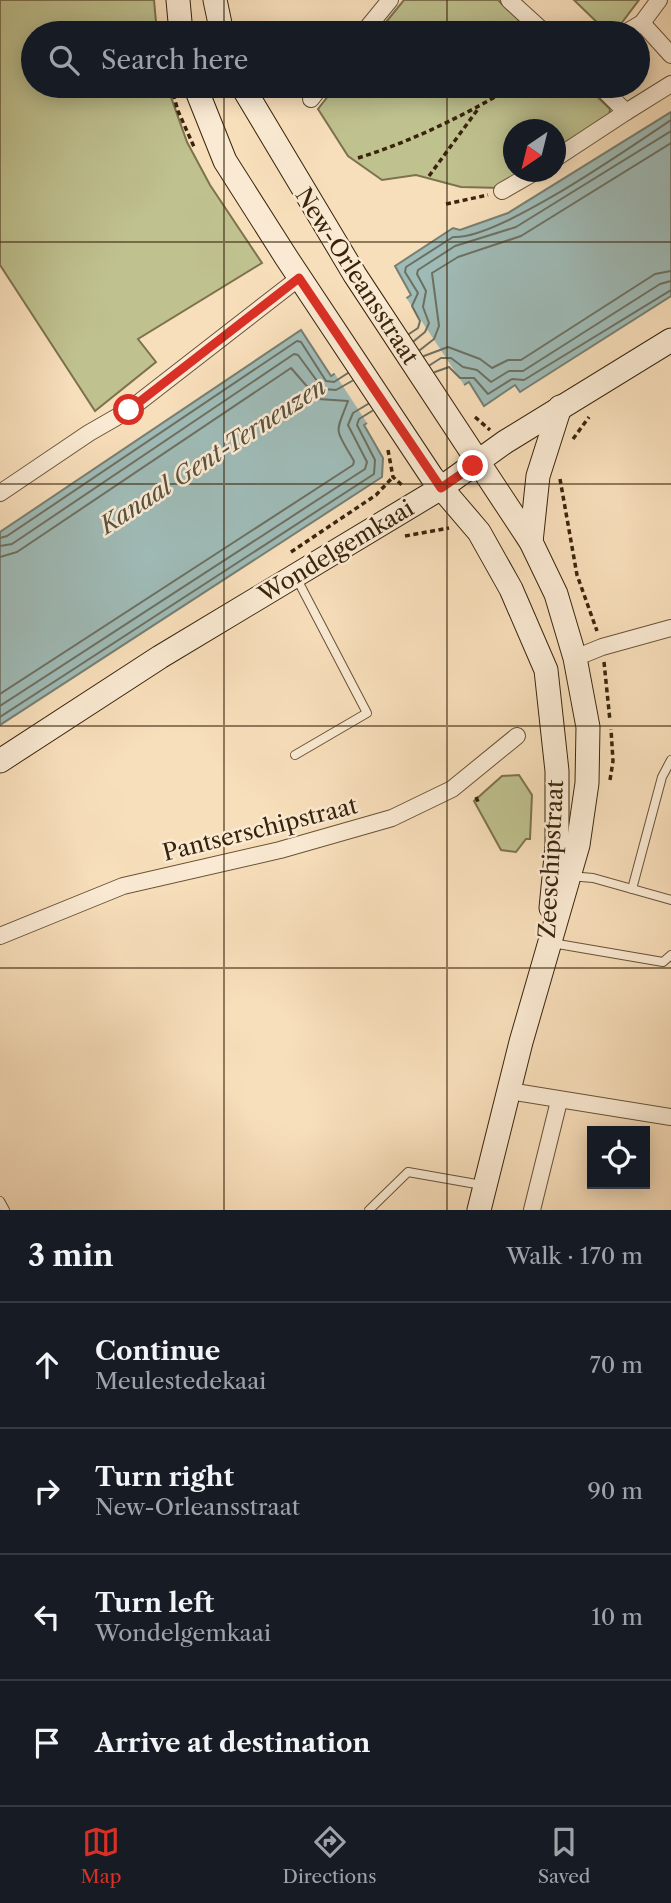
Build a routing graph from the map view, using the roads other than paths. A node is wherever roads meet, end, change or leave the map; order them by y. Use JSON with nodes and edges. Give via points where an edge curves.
{"nodes":[{"id":1,"x":178,"y":0,"type":"edge"},
{"id":2,"x":215,"y":0,"type":"edge"},
{"id":3,"x":390,"y":0,"type":"edge"},
{"id":4,"x":509,"y":0,"type":"edge"},
{"id":5,"x":659,"y":0,"type":"edge"},
{"id":6,"x":180,"y":21,"type":"edge"},
{"id":7,"x":219,"y":21,"type":"edge"},
{"id":8,"x":373,"y":21,"type":"edge"},
{"id":9,"x":532,"y":21,"type":"edge"},
{"id":10,"x":643,"y":21,"type":"edge"},
{"id":11,"x":650,"y":32,"type":"edge"},
{"id":12,"x":671,"y":55,"type":"edge"},
{"id":13,"x":671,"y":83,"type":"edge"},
{"id":14,"x":650,"y":97,"type":"edge"},
{"id":15,"x":200,"y":98,"type":"edge"},
{"id":16,"x":249,"y":98,"type":"edge"},
{"id":17,"x":612,"y":98,"type":"edge"},
{"id":18,"x":648,"y":98,"type":"edge"},
{"id":19,"x":626,"y":112,"type":"junction"},
{"id":20,"x":566,"y":151,"type":"edge"},
{"id":21,"x":518,"y":182,"type":"edge"},
{"id":22,"x":502,"y":191,"type":"road end"},
{"id":23,"x":299,"y":278,"type":"junction"},
{"id":24,"x":671,"y":340,"type":"edge"},
{"id":25,"x":560,"y":407,"type":"junction"},
{"id":26,"x":480,"y":461,"type":"junction"},
{"id":27,"x":441,"y":488,"type":"junction"},
{"id":28,"x":0,"y":493,"type":"edge"},
{"id":29,"x":531,"y":542,"type":"junction"},
{"id":30,"x":295,"y":576,"type":"junction"},
{"id":31,"x":671,"y":628,"type":"edge"},
{"id":32,"x":575,"y":658,"type":"junction"},
{"id":33,"x":517,"y":736,"type":"dead end"},
{"id":34,"x":295,"y":755,"type":"dead end"},
{"id":35,"x":671,"y":760,"type":"edge"},
{"id":36,"x":0,"y":761,"type":"edge"},
{"id":37,"x":570,"y":876,"type":"junction"},
{"id":38,"x":632,"y":889,"type":"junction"},
{"id":39,"x":671,"y":900,"type":"edge"},
{"id":40,"x":0,"y":936,"type":"edge"},
{"id":41,"x":551,"y":943,"type":"junction"},
{"id":42,"x":671,"y":956,"type":"edge"},
{"id":43,"x":544,"y":966,"type":"junction"},
{"id":44,"x":509,"y":1091,"type":"junction"},
{"id":45,"x":559,"y":1101,"type":"junction"},
{"id":46,"x":671,"y":1117,"type":"edge"},
{"id":47,"x":485,"y":1185,"type":"junction"},
{"id":48,"x":0,"y":1201,"type":"edge"},
{"id":49,"x":5,"y":1210,"type":"edge"},
{"id":50,"x":369,"y":1210,"type":"edge"},
{"id":51,"x":479,"y":1210,"type":"edge"},
{"id":52,"x":531,"y":1210,"type":"edge"}],
"edges":[{"from":1,"to":6,"type":"main road"},
{"from":2,"to":7,"type":"main road"},
{"from":3,"to":8,"type":"street"},
{"from":4,"to":9,"type":"street"},
{"from":5,"to":10,"type":"street"},
{"from":11,"to":12,"type":"street"},
{"from":13,"to":14,"type":"street"},
{"from":15,"to":23,"type":"main road","name":"New-Orleansstraat","via":[[225,161]]},
{"from":16,"to":26,"type":"main road","name":"New-Orleansstraat","via":[[359,281]]},
{"from":17,"to":19,"type":"street"},
{"from":18,"to":19,"type":"street"},
{"from":19,"to":20,"type":"street"},
{"from":21,"to":22,"type":"street"},
{"from":23,"to":27,"type":"main road","name":"New-Orleansstraat","via":[[393,437]]},
{"from":23,"to":28,"type":"street","via":[[129,410]]},
{"from":24,"to":25,"type":"main road","name":"Wondelgemkaai"},
{"from":25,"to":26,"type":"main road","name":"Wondelgemkaai"},
{"from":25,"to":29,"type":"main road","via":[[538,476]]},
{"from":26,"to":27,"type":"main road","name":"Wondelgemkaai"},
{"from":26,"to":29,"type":"main road","name":"Zeeschipstraat"},
{"from":27,"to":30,"type":"main road","name":"Wondelgemkaai"},
{"from":27,"to":43,"type":"main road","name":"Zeeschipstraat","via":[[480,532],[545,670],[556,771],[557,846]]},
{"from":29,"to":32,"type":"main road","name":"Zeeschipstraat","via":[[556,594]]},
{"from":30,"to":34,"type":"lane","via":[[367,713]]},
{"from":30,"to":36,"type":"main road","name":"Wondelgemkaai"},
{"from":31,"to":32,"type":"street"},
{"from":32,"to":37,"type":"main road","name":"Zeeschipstraat","via":[[589,727],[587,783]]},
{"from":33,"to":40,"type":"street","name":"Pantserschipstraat","via":[[452,789],[392,818],[280,850],[123,886]]},
{"from":35,"to":38,"type":"lane","via":[[662,776]]},
{"from":37,"to":38,"type":"lane"},
{"from":37,"to":41,"type":"main road","name":"Zeeschipstraat"},
{"from":38,"to":39,"type":"lane"},
{"from":41,"to":42,"type":"lane","via":[[663,962]]},
{"from":41,"to":43,"type":"main road","name":"Zeeschipstraat"},
{"from":43,"to":44,"type":"main road","name":"Zeeschipstraat"},
{"from":44,"to":45,"type":"street"},
{"from":44,"to":47,"type":"main road","name":"Zeeschipstraat"},
{"from":45,"to":46,"type":"street"},
{"from":45,"to":52,"type":"street"},
{"from":47,"to":50,"type":"lane","via":[[408,1172]]},
{"from":47,"to":51,"type":"main road","name":"Zeeschipstraat"},
{"from":48,"to":49,"type":"lane"}]}
